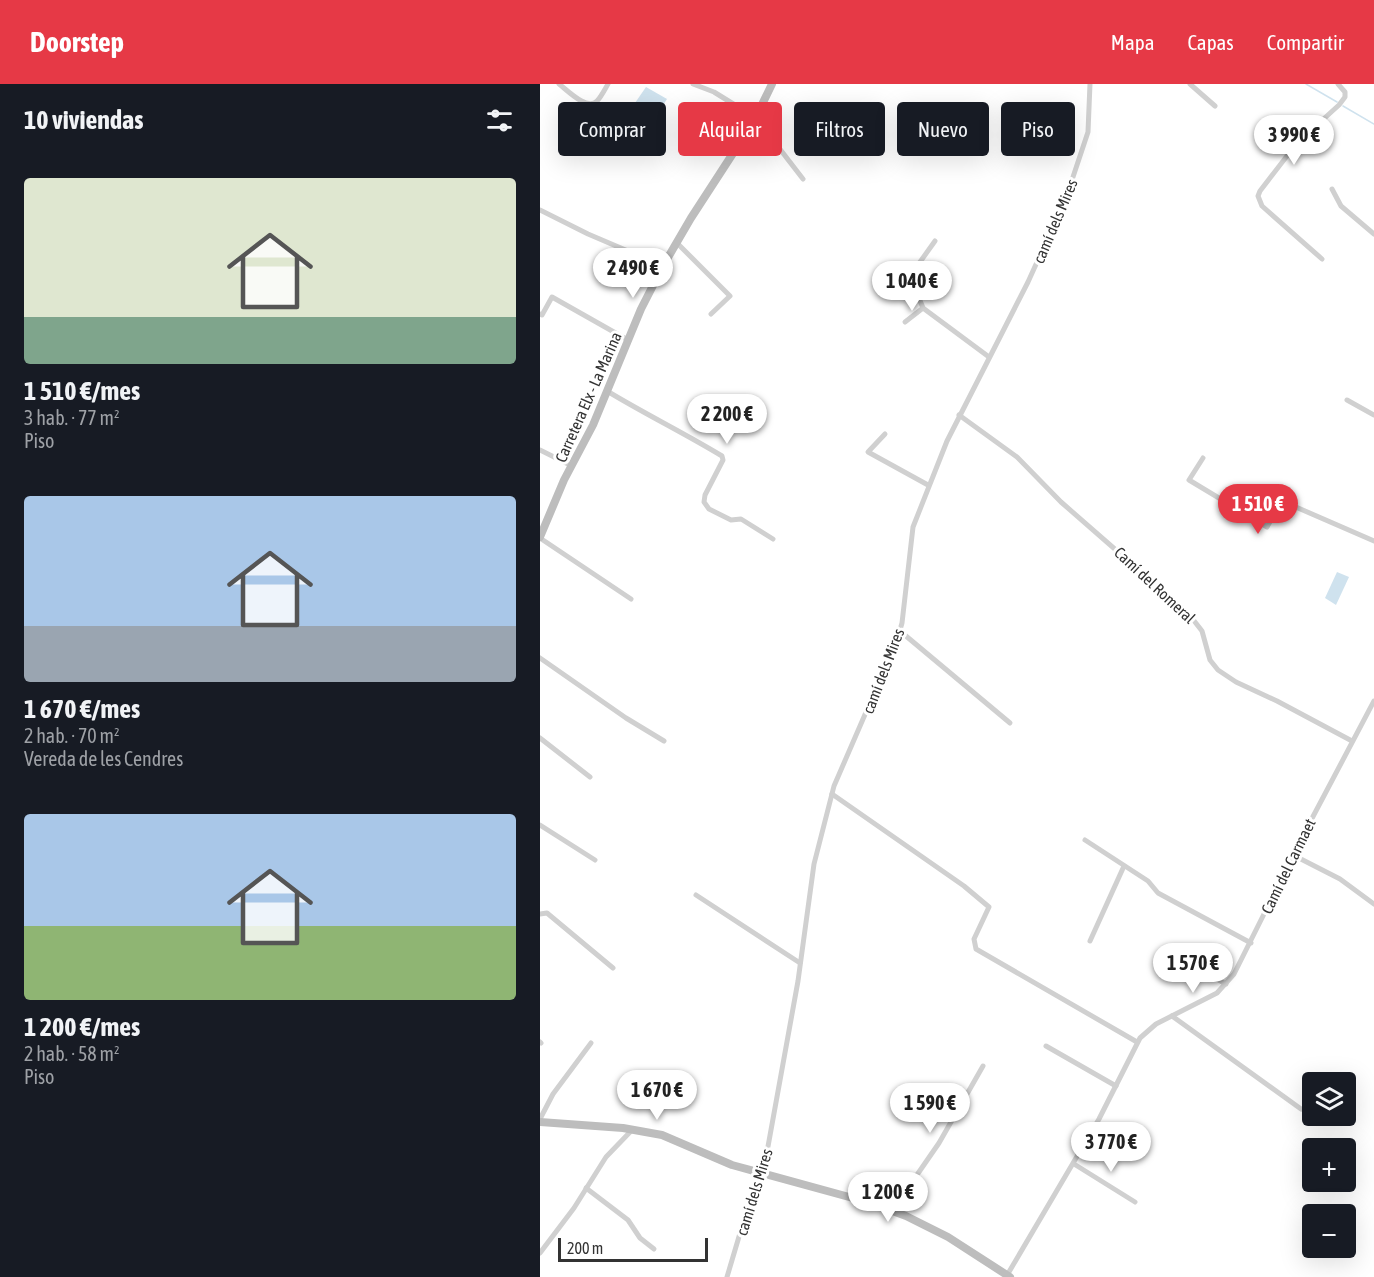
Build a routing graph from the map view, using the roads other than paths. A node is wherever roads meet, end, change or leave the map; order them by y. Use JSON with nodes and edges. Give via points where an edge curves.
{"nodes":[{"id":1,"x":559,"y":84,"type":"edge"},
{"id":2,"x":608,"y":84,"type":"edge"},
{"id":3,"x":693,"y":84,"type":"edge"},
{"id":4,"x":772,"y":84,"type":"edge"},
{"id":5,"x":1090,"y":84,"type":"edge"},
{"id":6,"x":1190,"y":84,"type":"edge"},
{"id":7,"x":1338,"y":84,"type":"edge"},
{"id":8,"x":730,"y":102,"type":"edge"},
{"id":9,"x":764,"y":102,"type":"edge"},
{"id":10,"x":1215,"y":106,"type":"dead end"},
{"id":11,"x":782,"y":152,"type":"edge"},
{"id":12,"x":732,"y":156,"type":"edge"},
{"id":13,"x":803,"y":179,"type":"dead end"},
{"id":14,"x":1332,"y":189,"type":"dead end"},
{"id":15,"x":540,"y":210,"type":"edge"},
{"id":16,"x":1374,"y":234,"type":"edge"},
{"id":17,"x":935,"y":241,"type":"dead end"},
{"id":18,"x":676,"y":243,"type":"junction"},
{"id":19,"x":1322,"y":259,"type":"dead end"},
{"id":20,"x":663,"y":266,"type":"junction"},
{"id":21,"x":922,"y":308,"type":"junction"},
{"id":22,"x":711,"y":314,"type":"dead end"},
{"id":23,"x":541,"y":316,"type":"edge"},
{"id":24,"x":905,"y":322,"type":"dead end"},
{"id":25,"x":628,"y":340,"type":"junction"},
{"id":26,"x":989,"y":357,"type":"junction"},
{"id":27,"x":608,"y":391,"type":"junction"},
{"id":28,"x":1347,"y":400,"type":"dead end"},
{"id":29,"x":959,"y":415,"type":"junction"},
{"id":30,"x":1374,"y":415,"type":"edge"},
{"id":31,"x":885,"y":434,"type":"dead end"},
{"id":32,"x":540,"y":450,"type":"edge"},
{"id":33,"x":1203,"y":458,"type":"dead end"},
{"id":34,"x":572,"y":466,"type":"junction"},
{"id":35,"x":928,"y":485,"type":"junction"},
{"id":36,"x":540,"y":538,"type":"edge"},
{"id":37,"x":773,"y":539,"type":"dead end"},
{"id":38,"x":1374,"y":541,"type":"edge"},
{"id":39,"x":631,"y":599,"type":"dead end"},
{"id":40,"x":900,"y":631,"type":"junction"},
{"id":41,"x":540,"y":658,"type":"edge"},
{"id":42,"x":1374,"y":701,"type":"edge"},
{"id":43,"x":1010,"y":723,"type":"dead end"},
{"id":44,"x":540,"y":738,"type":"edge"},
{"id":45,"x":664,"y":741,"type":"dead end"},
{"id":46,"x":1352,"y":741,"type":"junction"},
{"id":47,"x":590,"y":777,"type":"dead end"},
{"id":48,"x":832,"y":794,"type":"junction"},
{"id":49,"x":540,"y":825,"type":"edge"},
{"id":50,"x":1085,"y":840,"type":"dead end"},
{"id":51,"x":1293,"y":855,"type":"junction"},
{"id":52,"x":595,"y":860,"type":"dead end"},
{"id":53,"x":1124,"y":866,"type":"junction"},
{"id":54,"x":696,"y":895,"type":"dead end"},
{"id":55,"x":1374,"y":904,"type":"edge"},
{"id":56,"x":540,"y":914,"type":"edge"},
{"id":57,"x":1090,"y":940,"type":"dead end"},
{"id":58,"x":1251,"y":943,"type":"junction"},
{"id":59,"x":1178,"y":958,"type":"dead end"},
{"id":60,"x":800,"y":963,"type":"junction"},
{"id":61,"x":613,"y":968,"type":"dead end"},
{"id":62,"x":1226,"y":984,"type":"junction"},
{"id":63,"x":1172,"y":1016,"type":"junction"},
{"id":64,"x":1137,"y":1042,"type":"junction"},
{"id":65,"x":591,"y":1043,"type":"dead end"},
{"id":66,"x":1046,"y":1046,"type":"dead end"},
{"id":67,"x":983,"y":1066,"type":"dead end"},
{"id":68,"x":1116,"y":1086,"type":"junction"},
{"id":69,"x":1301,"y":1109,"type":"dead end"},
{"id":70,"x":540,"y":1120,"type":"edge"},
{"id":71,"x":632,"y":1130,"type":"junction"},
{"id":72,"x":1074,"y":1164,"type":"junction"},
{"id":73,"x":763,"y":1174,"type":"junction"},
{"id":74,"x":586,"y":1188,"type":"junction"},
{"id":75,"x":1136,"y":1202,"type":"dead end"},
{"id":76,"x":892,"y":1211,"type":"junction"},
{"id":77,"x":654,"y":1249,"type":"dead end"},
{"id":78,"x":540,"y":1253,"type":"edge"},
{"id":79,"x":1008,"y":1276,"type":"edge"},
{"id":80,"x":727,"y":1277,"type":"edge"}],
"edges":[{"from":1,"to":2,"type":"street","via":[[586,104],[597,102]]},
{"from":3,"to":8,"type":"street"},
{"from":4,"to":9,"type":"main road","name":"Carretera Elx - La Marina"},
{"from":5,"to":26,"type":"street","name":"camí dels Mires","via":[[1088,132],[1075,176],[1028,282]]},
{"from":6,"to":10,"type":"street"},
{"from":7,"to":19,"type":"street","via":[[1345,97],[1297,143],[1258,196],[1262,206]]},
{"from":11,"to":13,"type":"street"},
{"from":12,"to":18,"type":"main road","name":"Carretera Elx - La Marina"},
{"from":14,"to":16,"type":"street","via":[[1341,206]]},
{"from":15,"to":20,"type":"street"},
{"from":17,"to":21,"type":"street","via":[[910,276]]},
{"from":18,"to":20,"type":"main road","name":"Carretera Elx - La Marina"},
{"from":18,"to":22,"type":"street","via":[[730,296]]},
{"from":20,"to":25,"type":"main road","name":"Carretera Elx - La Marina"},
{"from":21,"to":24,"type":"street"},
{"from":21,"to":26,"type":"street"},
{"from":23,"to":25,"type":"street","via":[[552,297]]},
{"from":25,"to":27,"type":"main road","name":"Carretera Elx - La Marina"},
{"from":26,"to":29,"type":"street","name":"camí dels Mires"},
{"from":27,"to":34,"type":"main road","name":"Carretera Elx - La Marina"},
{"from":27,"to":37,"type":"street","via":[[722,456],[704,502],[709,509],[731,520],[741,519]]},
{"from":28,"to":30,"type":"street"},
{"from":29,"to":35,"type":"street","name":"camí dels Mires"},
{"from":29,"to":46,"type":"street","name":"Camí del Romeral","via":[[1017,457],[1061,502],[1188,613],[1202,631],[1210,660],[1218,670]]},
{"from":31,"to":35,"type":"street","via":[[868,452]]},
{"from":32,"to":34,"type":"street"},
{"from":33,"to":38,"type":"street","via":[[1189,480],[1267,527],[1282,501]]},
{"from":34,"to":36,"type":"main road","name":"Carretera Elx - La Marina"},
{"from":35,"to":40,"type":"street","name":"camí dels Mires","via":[[913,527]]},
{"from":36,"to":39,"type":"street"},
{"from":40,"to":43,"type":"street"},
{"from":40,"to":48,"type":"street","name":"camí dels Mires"},
{"from":41,"to":45,"type":"street"},
{"from":42,"to":46,"type":"street","name":"Camí del Carmaet"},
{"from":44,"to":47,"type":"street"},
{"from":46,"to":51,"type":"street","name":"Camí del Carmaet"},
{"from":48,"to":60,"type":"street","name":"camí dels Mires","via":[[814,864]]},
{"from":48,"to":64,"type":"street","via":[[988,907],[974,939],[976,949]]},
{"from":49,"to":52,"type":"street"},
{"from":50,"to":53,"type":"street"},
{"from":51,"to":55,"type":"street","via":[[1340,879]]},
{"from":51,"to":58,"type":"street","name":"Camí del Carmaet"},
{"from":53,"to":57,"type":"street"},
{"from":53,"to":58,"type":"street","via":[[1148,881],[1158,893]]},
{"from":54,"to":60,"type":"street"},
{"from":56,"to":61,"type":"street","via":[[547,913]]},
{"from":58,"to":62,"type":"street","name":"Camí del Carmaet"},
{"from":59,"to":62,"type":"street"},
{"from":60,"to":73,"type":"street","name":"camí dels Mires"},
{"from":62,"to":63,"type":"street","name":"Camí del Carmaet","via":[[1204,1001]]},
{"from":63,"to":64,"type":"street","name":"Camí del Carmaet","via":[[1156,1024]]},
{"from":63,"to":69,"type":"street"},
{"from":64,"to":68,"type":"street","name":"Camí del Carmaet"},
{"from":65,"to":70,"type":"street","via":[[553,1094]]},
{"from":66,"to":68,"type":"street"},
{"from":67,"to":76,"type":"street","via":[[939,1143]]},
{"from":68,"to":72,"type":"street","name":"Camí del Carmaet"},
{"from":70,"to":71,"type":"main road"},
{"from":71,"to":73,"type":"main road","via":[[662,1135]]},
{"from":71,"to":74,"type":"street","via":[[606,1156]]},
{"from":72,"to":75,"type":"street"},
{"from":72,"to":79,"type":"street","name":"Camí del Carmaet"},
{"from":73,"to":76,"type":"main road"},
{"from":73,"to":80,"type":"street","name":"camí dels Mires","via":[[749,1203]]},
{"from":74,"to":77,"type":"street","via":[[627,1220]]},
{"from":74,"to":78,"type":"street"},
{"from":76,"to":79,"type":"main road","via":[[948,1238]]}]}
